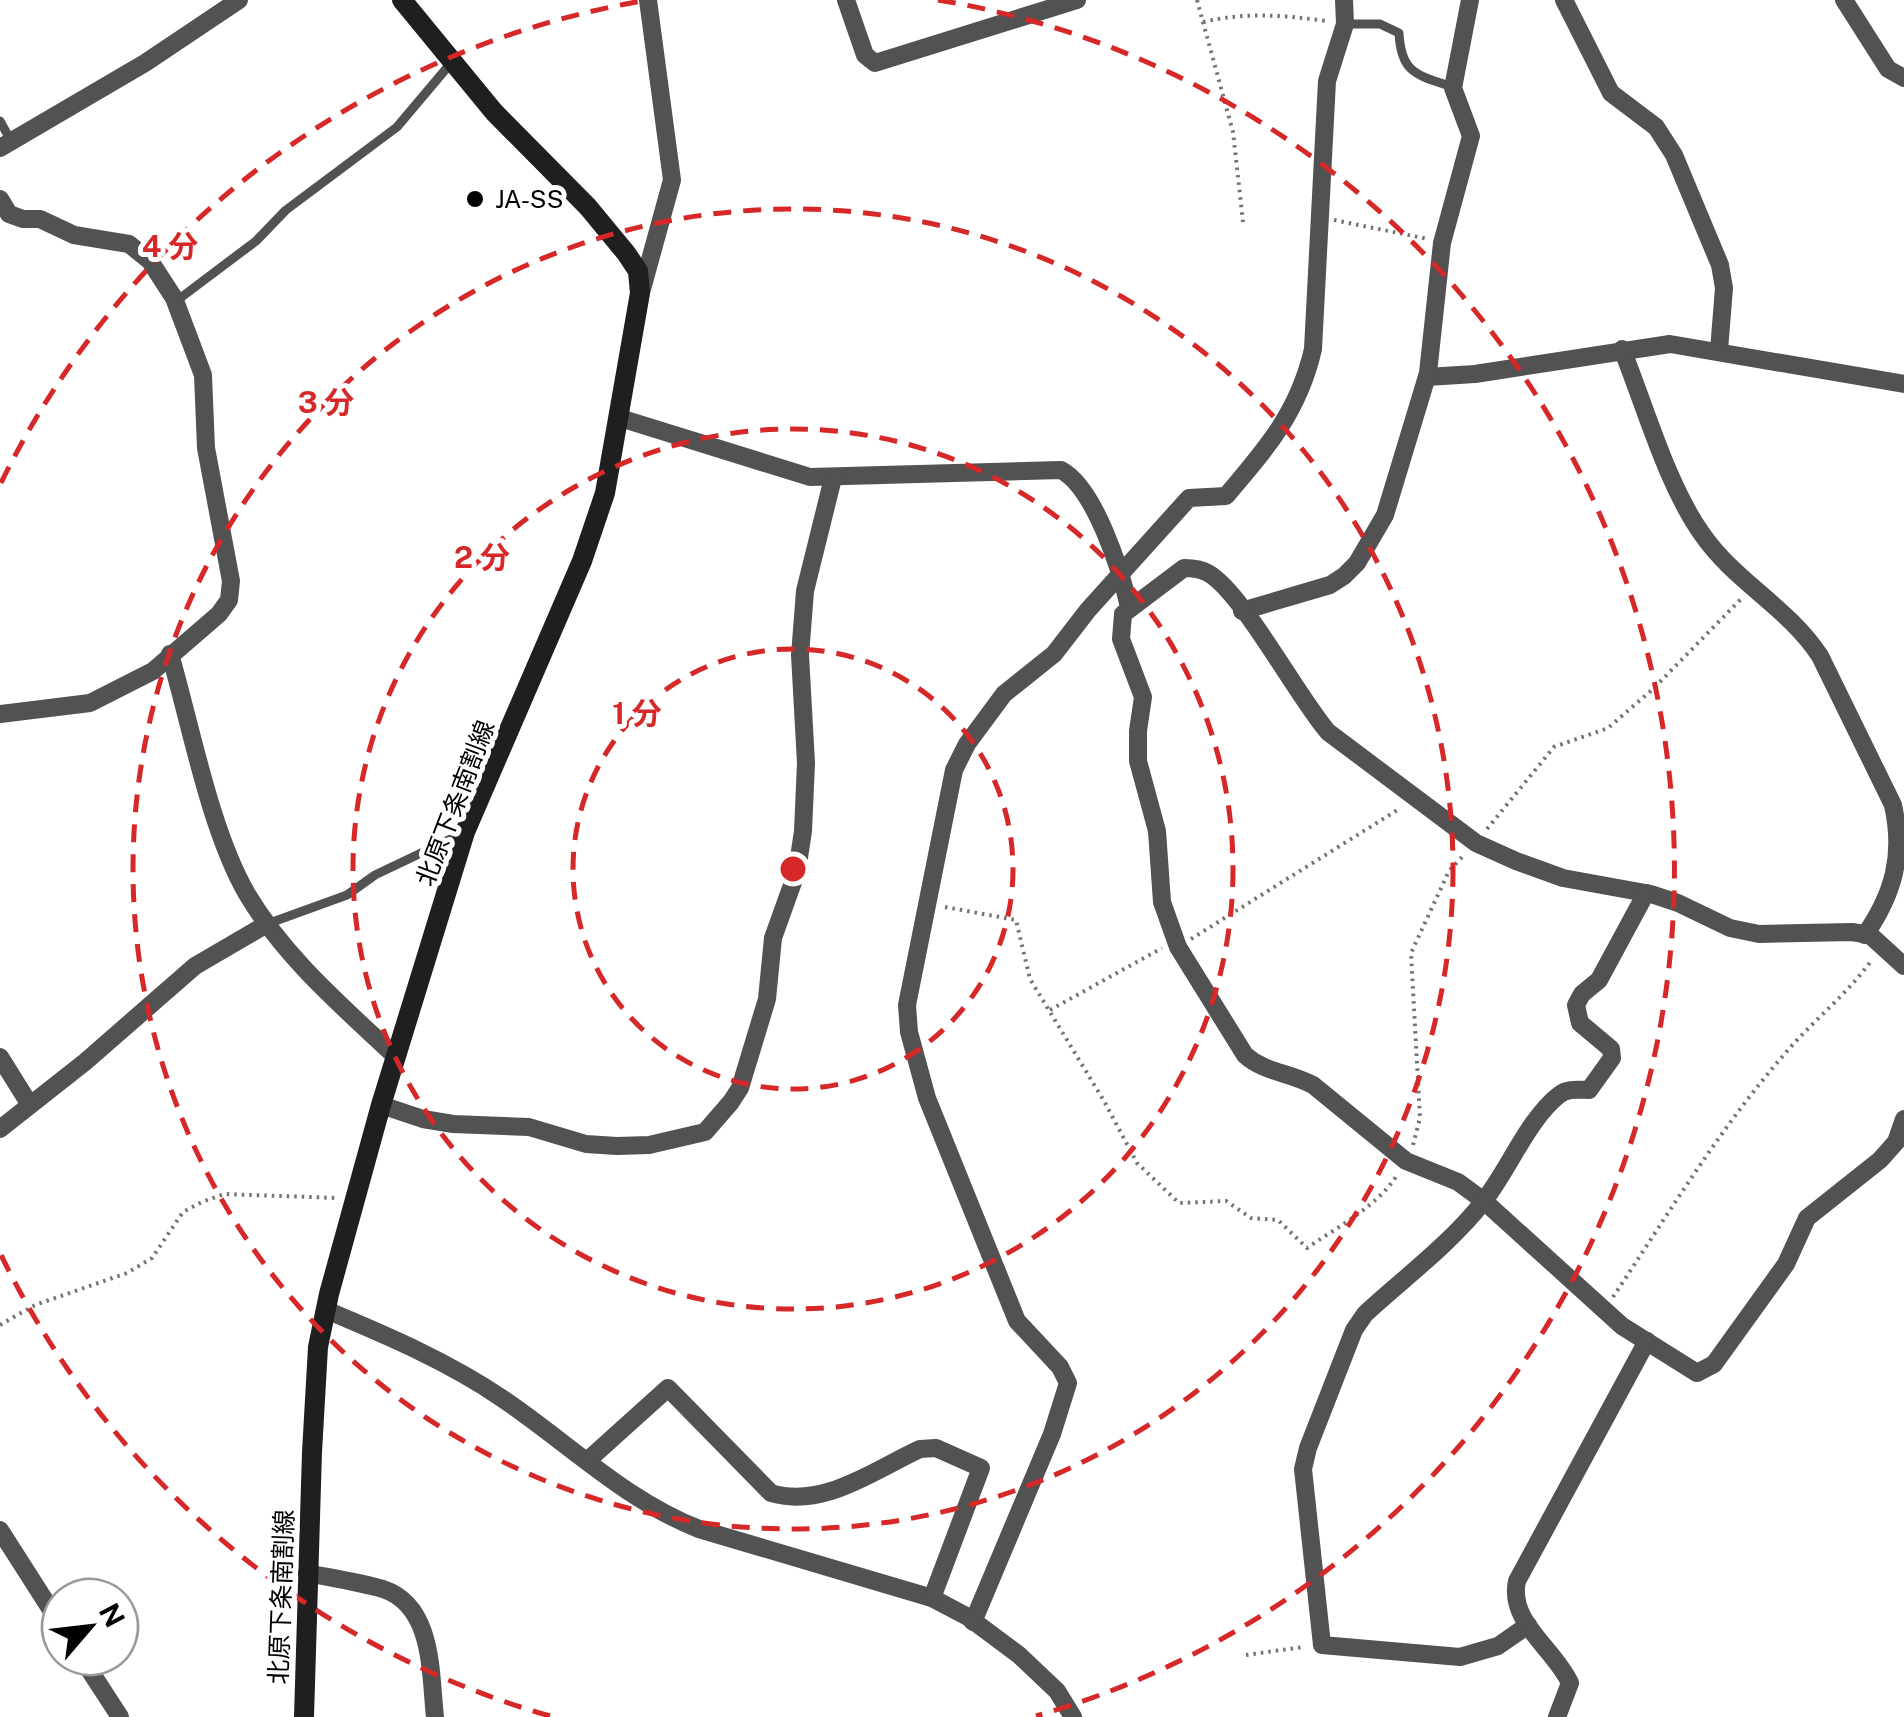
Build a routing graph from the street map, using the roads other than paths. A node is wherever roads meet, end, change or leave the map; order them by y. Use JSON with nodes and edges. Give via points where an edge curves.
{"nodes":[{"id":1,"x":239,"y":0,"type":"edge"},
{"id":2,"x":402,"y":0,"type":"edge"},
{"id":3,"x":648,"y":0,"type":"edge"},
{"id":4,"x":846,"y":0,"type":"edge"},
{"id":5,"x":1077,"y":0,"type":"edge"},
{"id":6,"x":1344,"y":0,"type":"edge"},
{"id":7,"x":1470,"y":0,"type":"edge"},
{"id":8,"x":1564,"y":0,"type":"edge"},
{"id":9,"x":1844,"y":0,"type":"edge"},
{"id":10,"x":1345,"y":24,"type":"junction"},
{"id":11,"x":452,"y":62,"type":"junction"},
{"id":12,"x":1904,"y":78,"type":"edge"},
{"id":13,"x":1454,"y":88,"type":"junction"},
{"id":14,"x":0,"y":121,"type":"edge"},
{"id":15,"x":6,"y":145,"type":"edge"},
{"id":16,"x":0,"y":198,"type":"edge"},
{"id":17,"x":640,"y":294,"type":"junction"},
{"id":18,"x":176,"y":302,"type":"junction"},
{"id":19,"x":1622,"y":349,"type":"junction"},
{"id":20,"x":1720,"y":350,"type":"junction"},
{"id":21,"x":1428,"y":377,"type":"junction"},
{"id":22,"x":1904,"y":384,"type":"edge"},
{"id":23,"x":620,"y":418,"type":"junction"},
{"id":24,"x":833,"y":478,"type":"junction"},
{"id":25,"x":1121,"y":573,"type":"junction"},
{"id":26,"x":1129,"y":607,"type":"junction"},
{"id":27,"x":1242,"y":611,"type":"junction"},
{"id":28,"x":170,"y":654,"type":"junction"},
{"id":29,"x":0,"y":714,"type":"edge"},
{"id":30,"x":465,"y":832,"type":"junction"},
{"id":31,"x":1646,"y":893,"type":"junction"},
{"id":32,"x":267,"y":924,"type":"junction"},
{"id":33,"x":1866,"y":935,"type":"junction"},
{"id":34,"x":1904,"y":966,"type":"edge"},
{"id":35,"x":396,"y":1056,"type":"junction"},
{"id":36,"x":0,"y":1057,"type":"edge"},
{"id":37,"x":30,"y":1105,"type":"junction"},
{"id":38,"x":381,"y":1106,"type":"junction"},
{"id":39,"x":1904,"y":1119,"type":"edge"},
{"id":40,"x":0,"y":1129,"type":"edge"},
{"id":41,"x":1484,"y":1201,"type":"junction"},
{"id":42,"x":326,"y":1310,"type":"junction"},
{"id":43,"x":1647,"y":1342,"type":"junction"},
{"id":44,"x":587,"y":1461,"type":"junction"},
{"id":45,"x":0,"y":1530,"type":"edge"},
{"id":46,"x":307,"y":1573,"type":"junction"},
{"id":47,"x":40,"y":1593,"type":"edge"},
{"id":48,"x":932,"y":1598,"type":"junction"},
{"id":49,"x":973,"y":1622,"type":"junction"},
{"id":50,"x":1528,"y":1624,"type":"junction"},
{"id":51,"x":94,"y":1677,"type":"edge"},
{"id":52,"x":120,"y":1717,"type":"edge"},
{"id":53,"x":304,"y":1717,"type":"edge"},
{"id":54,"x":435,"y":1717,"type":"edge"},
{"id":55,"x":1073,"y":1717,"type":"edge"},
{"id":56,"x":1557,"y":1717,"type":"edge"}],
"edges":[{"from":1,"to":15,"type":"street"},
{"from":2,"to":11,"type":"main road"},
{"from":3,"to":17,"type":"street","via":[[672,180]]},
{"from":4,"to":5,"type":"street","via":[[865,55],[875,64]]},
{"from":6,"to":10,"type":"street"},
{"from":7,"to":13,"type":"street"},
{"from":8,"to":20,"type":"street","via":[[1612,93],[1656,127],[1674,155],[1720,265]]},
{"from":9,"to":12,"type":"street","via":[[1888,68]]},
{"from":10,"to":13,"type":"lane","via":[[1380,24],[1399,32],[1406,66]]},
{"from":10,"to":25,"type":"street","via":[[1327,81],[1314,348],[1303,387],[1276,439],[1226,496],[1189,498]]},
{"from":11,"to":17,"type":"main road","via":[[588,206],[638,271]]},
{"from":11,"to":18,"type":"lane","via":[[397,127]]},
{"from":13,"to":21,"type":"street","via":[[1471,136],[1442,242]]},
{"from":14,"to":15,"type":"lane"},
{"from":16,"to":18,"type":"street","via":[[9,214],[23,219],[129,244],[150,261]]},
{"from":17,"to":23,"type":"main road","name":"北原下条南割線"},
{"from":18,"to":28,"type":"street","via":[[203,375],[206,448],[230,581],[219,614]]},
{"from":19,"to":20,"type":"street","via":[[1670,344]]},
{"from":19,"to":21,"type":"street"},
{"from":19,"to":33,"type":"street","via":[[1702,535],[1805,633],[1893,805],[1900,828],[1898,870]]},
{"from":20,"to":22,"type":"street"},
{"from":21,"to":27,"type":"street","via":[[1385,515],[1357,562],[1330,586]]},
{"from":23,"to":24,"type":"street"},
{"from":23,"to":30,"type":"main road","name":"北原下条南割線","via":[[606,493],[582,561]]},
{"from":24,"to":25,"type":"street","via":[[1061,470],[1078,482]]},
{"from":24,"to":38,"type":"street","via":[[805,591],[799,858],[773,938],[767,999],[731,1102],[705,1132],[617,1146],[529,1127],[453,1124]]},
{"from":25,"to":26,"type":"street"},
{"from":25,"to":49,"type":"street","via":[[1054,654],[1004,694],[954,770],[908,1004],[927,1098],[1017,1321],[1068,1383]]},
{"from":26,"to":27,"type":"street","via":[[1184,568],[1194,568],[1209,574]]},
{"from":26,"to":41,"type":"street","via":[[1120,631],[1143,697],[1138,761],[1156,831],[1162,902],[1202,989],[1260,1069],[1313,1085],[1406,1161],[1458,1182]]},
{"from":27,"to":31,"type":"street","via":[[1328,732],[1476,843],[1563,878]]},
{"from":28,"to":29,"type":"street","via":[[153,671],[90,703]]},
{"from":28,"to":32,"type":"street","via":[[220,830]]},
{"from":30,"to":32,"type":"lane","via":[[374,874],[346,895]]},
{"from":30,"to":35,"type":"main road","name":"北原下条南割線"},
{"from":31,"to":33,"type":"street","via":[[1759,934]]},
{"from":31,"to":41,"type":"street","via":[[1598,980],[1576,1005],[1580,1023],[1610,1048],[1612,1058],[1589,1090],[1569,1089],[1542,1114]]},
{"from":32,"to":35,"type":"street","via":[[305,971]]},
{"from":32,"to":37,"type":"street","via":[[195,966]]},
{"from":33,"to":34,"type":"street"},
{"from":35,"to":38,"type":"main road","name":"北原下条南割線"},
{"from":36,"to":37,"type":"street"},
{"from":37,"to":40,"type":"street"},
{"from":38,"to":42,"type":"main road","name":"北原下条南割線"},
{"from":39,"to":43,"type":"street","via":[[1880,1160],[1807,1218],[1786,1264],[1714,1364],[1698,1373]]},
{"from":41,"to":43,"type":"street"},
{"from":41,"to":50,"type":"street","via":[[1354,1330],[1308,1448],[1305,1502],[1322,1645],[1460,1657],[1498,1646]]},
{"from":42,"to":44,"type":"street","via":[[498,1395]]},
{"from":42,"to":46,"type":"main road","name":"北原下条南割線","via":[[317,1364]]},
{"from":43,"to":50,"type":"street","via":[[1517,1580],[1518,1611]]},
{"from":44,"to":48,"type":"street","via":[[665,1516]]},
{"from":44,"to":48,"type":"street","via":[[668,1388],[771,1493],[792,1499],[816,1498],[920,1448],[936,1448],[981,1468]]},
{"from":45,"to":47,"type":"street"},
{"from":46,"to":53,"type":"main road","name":"北原下条南割線"},
{"from":46,"to":54,"type":"street","via":[[386,1590],[404,1601],[419,1619]]},
{"from":48,"to":49,"type":"street"},
{"from":49,"to":55,"type":"street","via":[[1057,1690]]},
{"from":50,"to":56,"type":"street","via":[[1570,1683]]},
{"from":51,"to":52,"type":"street"}]}
